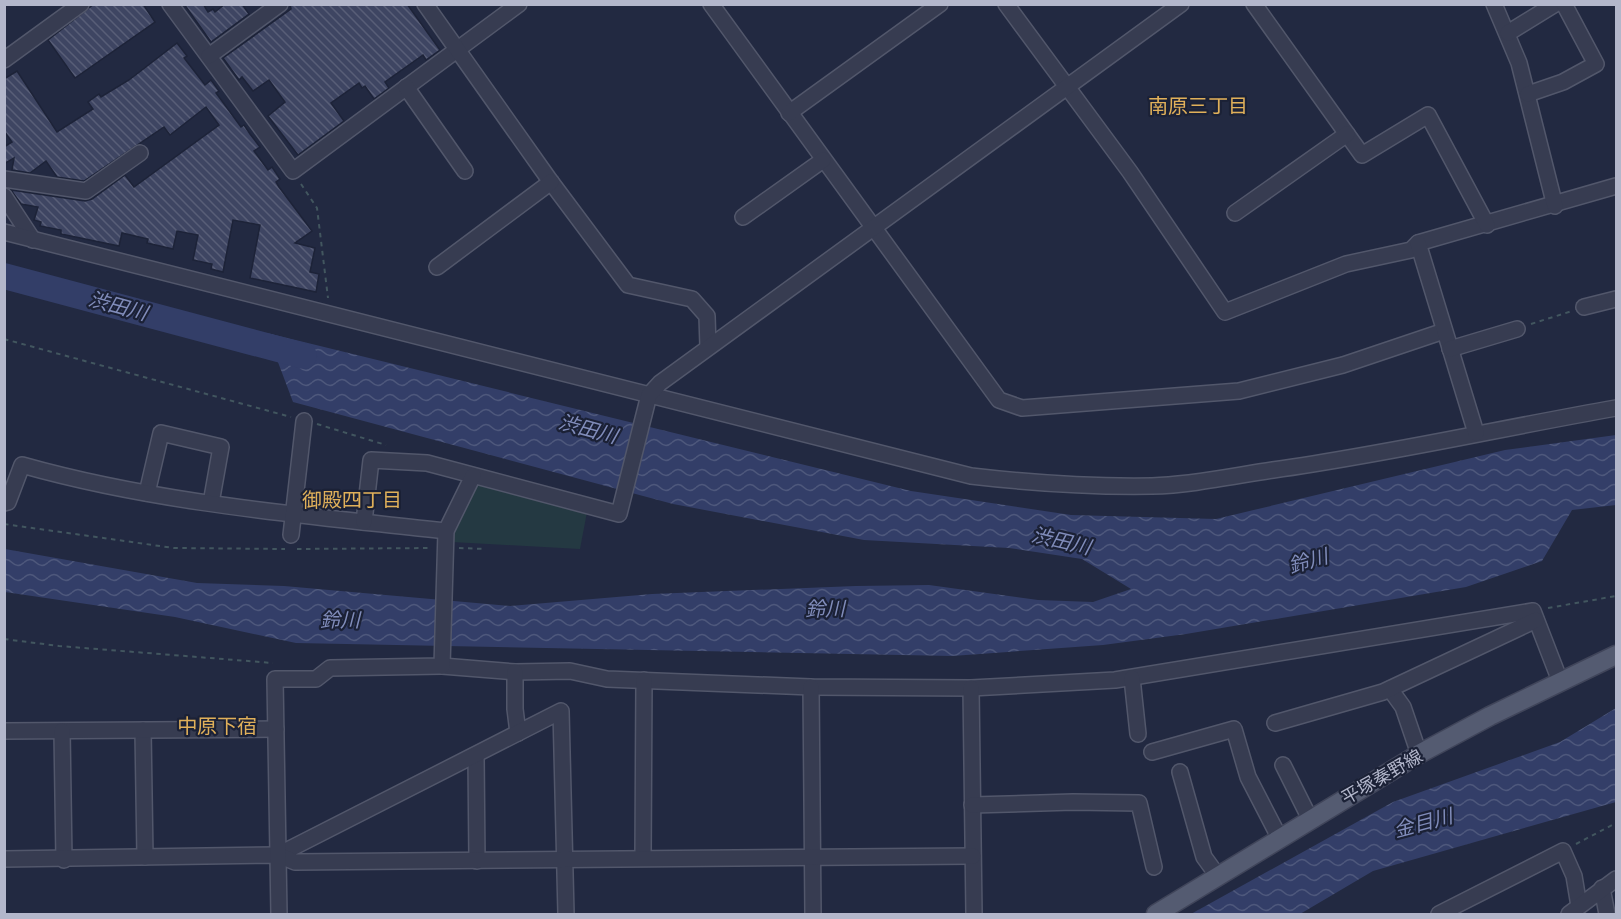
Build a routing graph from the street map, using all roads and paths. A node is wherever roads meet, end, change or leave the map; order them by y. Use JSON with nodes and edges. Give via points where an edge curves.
{"nodes":[{"id":1,"x":81,"y":4,"type":"edge"},
{"id":2,"x":170,"y":4,"type":"edge"},
{"id":3,"x":280,"y":4,"type":"edge"},
{"id":4,"x":425,"y":4,"type":"edge"},
{"id":5,"x":519,"y":4,"type":"edge"},
{"id":6,"x":711,"y":4,"type":"edge"},
{"id":7,"x":940,"y":4,"type":"edge"},
{"id":8,"x":1006,"y":4,"type":"edge"},
{"id":9,"x":1181,"y":4,"type":"edge"},
{"id":10,"x":1254,"y":4,"type":"edge"},
{"id":11,"x":1494,"y":4,"type":"edge"},
{"id":12,"x":1555,"y":4,"type":"edge"},
{"id":13,"x":1563,"y":4,"type":"edge"},
{"id":14,"x":1508,"y":33,"type":"junction"},
{"id":15,"x":457,"y":50,"type":"junction"},
{"id":16,"x":208,"y":56,"type":"junction"},
{"id":17,"x":4,"y":60,"type":"edge"},
{"id":18,"x":406,"y":87,"type":"junction"},
{"id":19,"x":1065,"y":87,"type":"junction"},
{"id":20,"x":1528,"y":94,"type":"junction"},
{"id":21,"x":789,"y":113,"type":"junction"},
{"id":22,"x":1347,"y":134,"type":"junction"},
{"id":23,"x":140,"y":153,"type":"dead end"},
{"id":24,"x":823,"y":160,"type":"junction"},
{"id":25,"x":293,"y":171,"type":"junction"},
{"id":26,"x":465,"y":171,"type":"dead end"},
{"id":27,"x":4,"y":179,"type":"edge"},
{"id":28,"x":551,"y":182,"type":"junction"},
{"id":29,"x":1617,"y":186,"type":"edge"},
{"id":30,"x":4,"y":196,"type":"edge"},
{"id":31,"x":1555,"y":206,"type":"junction"},
{"id":32,"x":1235,"y":213,"type":"dead end"},
{"id":33,"x":742,"y":217,"type":"dead end"},
{"id":34,"x":1487,"y":225,"type":"junction"},
{"id":35,"x":874,"y":230,"type":"junction"},
{"id":36,"x":4,"y":232,"type":"edge"},
{"id":37,"x":33,"y":240,"type":"junction"},
{"id":38,"x":1418,"y":243,"type":"junction"},
{"id":39,"x":437,"y":267,"type":"dead end"},
{"id":40,"x":1617,"y":299,"type":"edge"},
{"id":41,"x":1584,"y":307,"type":"joint"},
{"id":42,"x":330,"y":315,"type":"junction"},
{"id":43,"x":1517,"y":329,"type":"joint"},
{"id":44,"x":1444,"y":331,"type":"junction"},
{"id":45,"x":4,"y":339,"type":"edge"},
{"id":46,"x":708,"y":347,"type":"junction"},
{"id":47,"x":1450,"y":349,"type":"junction"},
{"id":48,"x":649,"y":395,"type":"junction"},
{"id":49,"x":1617,"y":408,"type":"edge"},
{"id":50,"x":304,"y":421,"type":"junction"},
{"id":51,"x":1476,"y":433,"type":"junction"},
{"id":52,"x":389,"y":447,"type":"dead end"},
{"id":53,"x":473,"y":476,"type":"junction"},
{"id":54,"x":147,"y":493,"type":"junction"},
{"id":55,"x":4,"y":503,"type":"edge"},
{"id":56,"x":211,"y":503,"type":"junction"},
{"id":57,"x":294,"y":515,"type":"junction"},
{"id":58,"x":364,"y":522,"type":"junction"},
{"id":59,"x":4,"y":524,"type":"edge"},
{"id":60,"x":446,"y":531,"type":"junction"},
{"id":61,"x":291,"y":545,"type":"junction"},
{"id":62,"x":486,"y":549,"type":"dead end"},
{"id":63,"x":445,"y":554,"type":"junction"},
{"id":64,"x":1617,"y":596,"type":"edge"},
{"id":65,"x":1534,"y":616,"type":"junction"},
{"id":66,"x":4,"y":639,"type":"edge"},
{"id":67,"x":1617,"y":655,"type":"edge"},
{"id":68,"x":283,"y":664,"type":"dead end"},
{"id":69,"x":442,"y":666,"type":"junction"},
{"id":70,"x":515,"y":672,"type":"junction"},
{"id":71,"x":1132,"y":678,"type":"junction"},
{"id":72,"x":644,"y":680,"type":"junction"},
{"id":73,"x":1560,"y":681,"type":"junction"},
{"id":74,"x":811,"y":687,"type":"junction"},
{"id":75,"x":971,"y":688,"type":"junction"},
{"id":76,"x":1390,"y":689,"type":"junction"},
{"id":77,"x":1275,"y":723,"type":"dead end"},
{"id":78,"x":276,"y":729,"type":"junction"},
{"id":79,"x":143,"y":730,"type":"junction"},
{"id":80,"x":4,"y":731,"type":"edge"},
{"id":81,"x":62,"y":731,"type":"junction"},
{"id":82,"x":518,"y":733,"type":"junction"},
{"id":83,"x":1138,"y":734,"type":"dead end"},
{"id":84,"x":1152,"y":752,"type":"dead end"},
{"id":85,"x":1419,"y":754,"type":"junction"},
{"id":86,"x":476,"y":755,"type":"junction"},
{"id":87,"x":1283,"y":765,"type":"dead end"},
{"id":88,"x":1180,"y":772,"type":"dead end"},
{"id":89,"x":972,"y":806,"type":"junction"},
{"id":90,"x":1310,"y":819,"type":"junction"},
{"id":91,"x":1617,"y":823,"type":"edge"},
{"id":92,"x":1279,"y":837,"type":"junction"},
{"id":93,"x":1563,"y":851,"type":"junction"},
{"id":94,"x":278,"y":855,"type":"junction"},
{"id":95,"x":973,"y":856,"type":"junction"},
{"id":96,"x":145,"y":857,"type":"junction"},
{"id":97,"x":565,"y":858,"type":"junction"},
{"id":98,"x":643,"y":858,"type":"junction"},
{"id":99,"x":4,"y":859,"type":"edge"},
{"id":100,"x":64,"y":859,"type":"junction"},
{"id":101,"x":812,"y":859,"type":"junction"},
{"id":102,"x":477,"y":861,"type":"junction"},
{"id":103,"x":1154,"y":867,"type":"dead end"},
{"id":104,"x":1217,"y":875,"type":"junction"},
{"id":105,"x":1617,"y":879,"type":"edge"},
{"id":106,"x":1602,"y":888,"type":"junction"},
{"id":107,"x":1574,"y":910,"type":"edge"},
{"id":108,"x":279,"y":915,"type":"edge"},
{"id":109,"x":566,"y":915,"type":"edge"},
{"id":110,"x":813,"y":915,"type":"edge"},
{"id":111,"x":974,"y":915,"type":"edge"},
{"id":112,"x":1156,"y":915,"type":"edge"},
{"id":113,"x":1439,"y":915,"type":"edge"},
{"id":114,"x":1607,"y":915,"type":"edge"}],
"edges":[{"from":1,"to":17,"type":"street"},
{"from":2,"to":16,"type":"street"},
{"from":3,"to":16,"type":"street"},
{"from":4,"to":15,"type":"street"},
{"from":5,"to":15,"type":"street"},
{"from":6,"to":21,"type":"street"},
{"from":7,"to":21,"type":"street"},
{"from":8,"to":19,"type":"street"},
{"from":9,"to":19,"type":"street"},
{"from":10,"to":22,"type":"street"},
{"from":11,"to":14,"type":"street"},
{"from":12,"to":14,"type":"street"},
{"from":13,"to":20,"type":"street","via":[[1596,64],[1563,82]]},
{"from":14,"to":20,"type":"street"},
{"from":15,"to":18,"type":"street"},
{"from":15,"to":28,"type":"street"},
{"from":16,"to":25,"type":"street"},
{"from":18,"to":25,"type":"street"},
{"from":18,"to":26,"type":"street"},
{"from":19,"to":35,"type":"street"},
{"from":19,"to":38,"type":"street","via":[[1130,172],[1225,312],[1346,264],[1411,250]]},
{"from":20,"to":31,"type":"street"},
{"from":21,"to":24,"type":"street"},
{"from":22,"to":32,"type":"street"},
{"from":22,"to":34,"type":"street","via":[[1362,155],[1428,115]]},
{"from":23,"to":27,"type":"street","via":[[86,191]]},
{"from":24,"to":33,"type":"street"},
{"from":24,"to":35,"type":"street"},
{"from":25,"to":42,"type":"path","via":[[317,207]]},
{"from":28,"to":39,"type":"street"},
{"from":28,"to":46,"type":"street","via":[[628,285],[692,299],[707,316]]},
{"from":29,"to":31,"type":"street"},
{"from":30,"to":37,"type":"street"},
{"from":31,"to":34,"type":"street"},
{"from":34,"to":38,"type":"street"},
{"from":35,"to":44,"type":"street","via":[[999,400],[1022,408],[1239,391],[1343,365]]},
{"from":35,"to":46,"type":"street"},
{"from":36,"to":37,"type":"street"},
{"from":37,"to":42,"type":"street"},
{"from":38,"to":44,"type":"street"},
{"from":40,"to":41,"type":"street"},
{"from":41,"to":43,"type":"path"},
{"from":42,"to":48,"type":"street"},
{"from":43,"to":47,"type":"street"},
{"from":44,"to":47,"type":"street"},
{"from":45,"to":50,"type":"path"},
{"from":46,"to":48,"type":"street"},
{"from":47,"to":51,"type":"street"},
{"from":48,"to":51,"type":"street","via":[[971,476],[1048,484],[1154,486],[1364,457]]},
{"from":48,"to":53,"type":"street","via":[[620,514]]},
{"from":49,"to":51,"type":"street"},
{"from":50,"to":52,"type":"path","via":[[370,438]]},
{"from":50,"to":57,"type":"street"},
{"from":53,"to":58,"type":"street","via":[[427,463],[371,460]]},
{"from":53,"to":60,"type":"street"},
{"from":54,"to":55,"type":"street","via":[[83,482],[22,465],[8,502]]},
{"from":54,"to":56,"type":"street"},
{"from":54,"to":56,"type":"street","via":[[161,433],[221,447]]},
{"from":56,"to":57,"type":"street"},
{"from":57,"to":58,"type":"street"},
{"from":57,"to":61,"type":"street"},
{"from":58,"to":60,"type":"street"},
{"from":59,"to":61,"type":"path","via":[[174,548]]},
{"from":60,"to":63,"type":"street"},
{"from":61,"to":63,"type":"path"},
{"from":62,"to":63,"type":"path"},
{"from":63,"to":69,"type":"street"},
{"from":64,"to":65,"type":"path"},
{"from":65,"to":71,"type":"street"},
{"from":65,"to":73,"type":"street"},
{"from":65,"to":76,"type":"street"},
{"from":66,"to":68,"type":"path"},
{"from":67,"to":73,"type":"main road","name":"平塚秦野線"},
{"from":69,"to":70,"type":"street"},
{"from":69,"to":78,"type":"street","via":[[330,668],[316,679],[275,680]]},
{"from":70,"to":72,"type":"street","via":[[570,671],[607,679]]},
{"from":70,"to":82,"type":"street"},
{"from":71,"to":75,"type":"street"},
{"from":71,"to":83,"type":"street"},
{"from":72,"to":74,"type":"street"},
{"from":72,"to":98,"type":"street"},
{"from":73,"to":85,"type":"main road","name":"平塚秦野線"},
{"from":74,"to":75,"type":"street"},
{"from":74,"to":101,"type":"street"},
{"from":75,"to":89,"type":"street"},
{"from":76,"to":77,"type":"street"},
{"from":76,"to":85,"type":"street","via":[[1403,706]]},
{"from":78,"to":79,"type":"street"},
{"from":78,"to":94,"type":"street"},
{"from":79,"to":81,"type":"street"},
{"from":79,"to":96,"type":"street"},
{"from":80,"to":81,"type":"street"},
{"from":81,"to":100,"type":"street"},
{"from":82,"to":86,"type":"street"},
{"from":82,"to":97,"type":"street","via":[[561,711]]},
{"from":84,"to":92,"type":"street","via":[[1234,729],[1248,777]]},
{"from":85,"to":90,"type":"main road","name":"平塚秦野線"},
{"from":86,"to":94,"type":"street"},
{"from":86,"to":102,"type":"street"},
{"from":87,"to":90,"type":"street"},
{"from":88,"to":104,"type":"street","via":[[1204,857]]},
{"from":89,"to":95,"type":"street"},
{"from":89,"to":103,"type":"street","via":[[1139,803]]},
{"from":90,"to":92,"type":"main road","name":"平塚秦野線"},
{"from":91,"to":93,"type":"path"},
{"from":92,"to":104,"type":"main road","name":"平塚秦野線"},
{"from":93,"to":107,"type":"street","via":[[1574,876]]},
{"from":93,"to":113,"type":"street"},
{"from":94,"to":96,"type":"street"},
{"from":94,"to":102,"type":"street","via":[[295,862]]},
{"from":94,"to":108,"type":"street"},
{"from":95,"to":101,"type":"street"},
{"from":95,"to":111,"type":"street"},
{"from":96,"to":100,"type":"street"},
{"from":97,"to":98,"type":"street"},
{"from":97,"to":102,"type":"street"},
{"from":97,"to":109,"type":"street"},
{"from":98,"to":101,"type":"street"},
{"from":99,"to":100,"type":"street"},
{"from":101,"to":110,"type":"street"},
{"from":104,"to":112,"type":"main road","name":"平塚秦野線"},
{"from":105,"to":106,"type":"street"},
{"from":106,"to":107,"type":"street"},
{"from":106,"to":114,"type":"street"}]}
